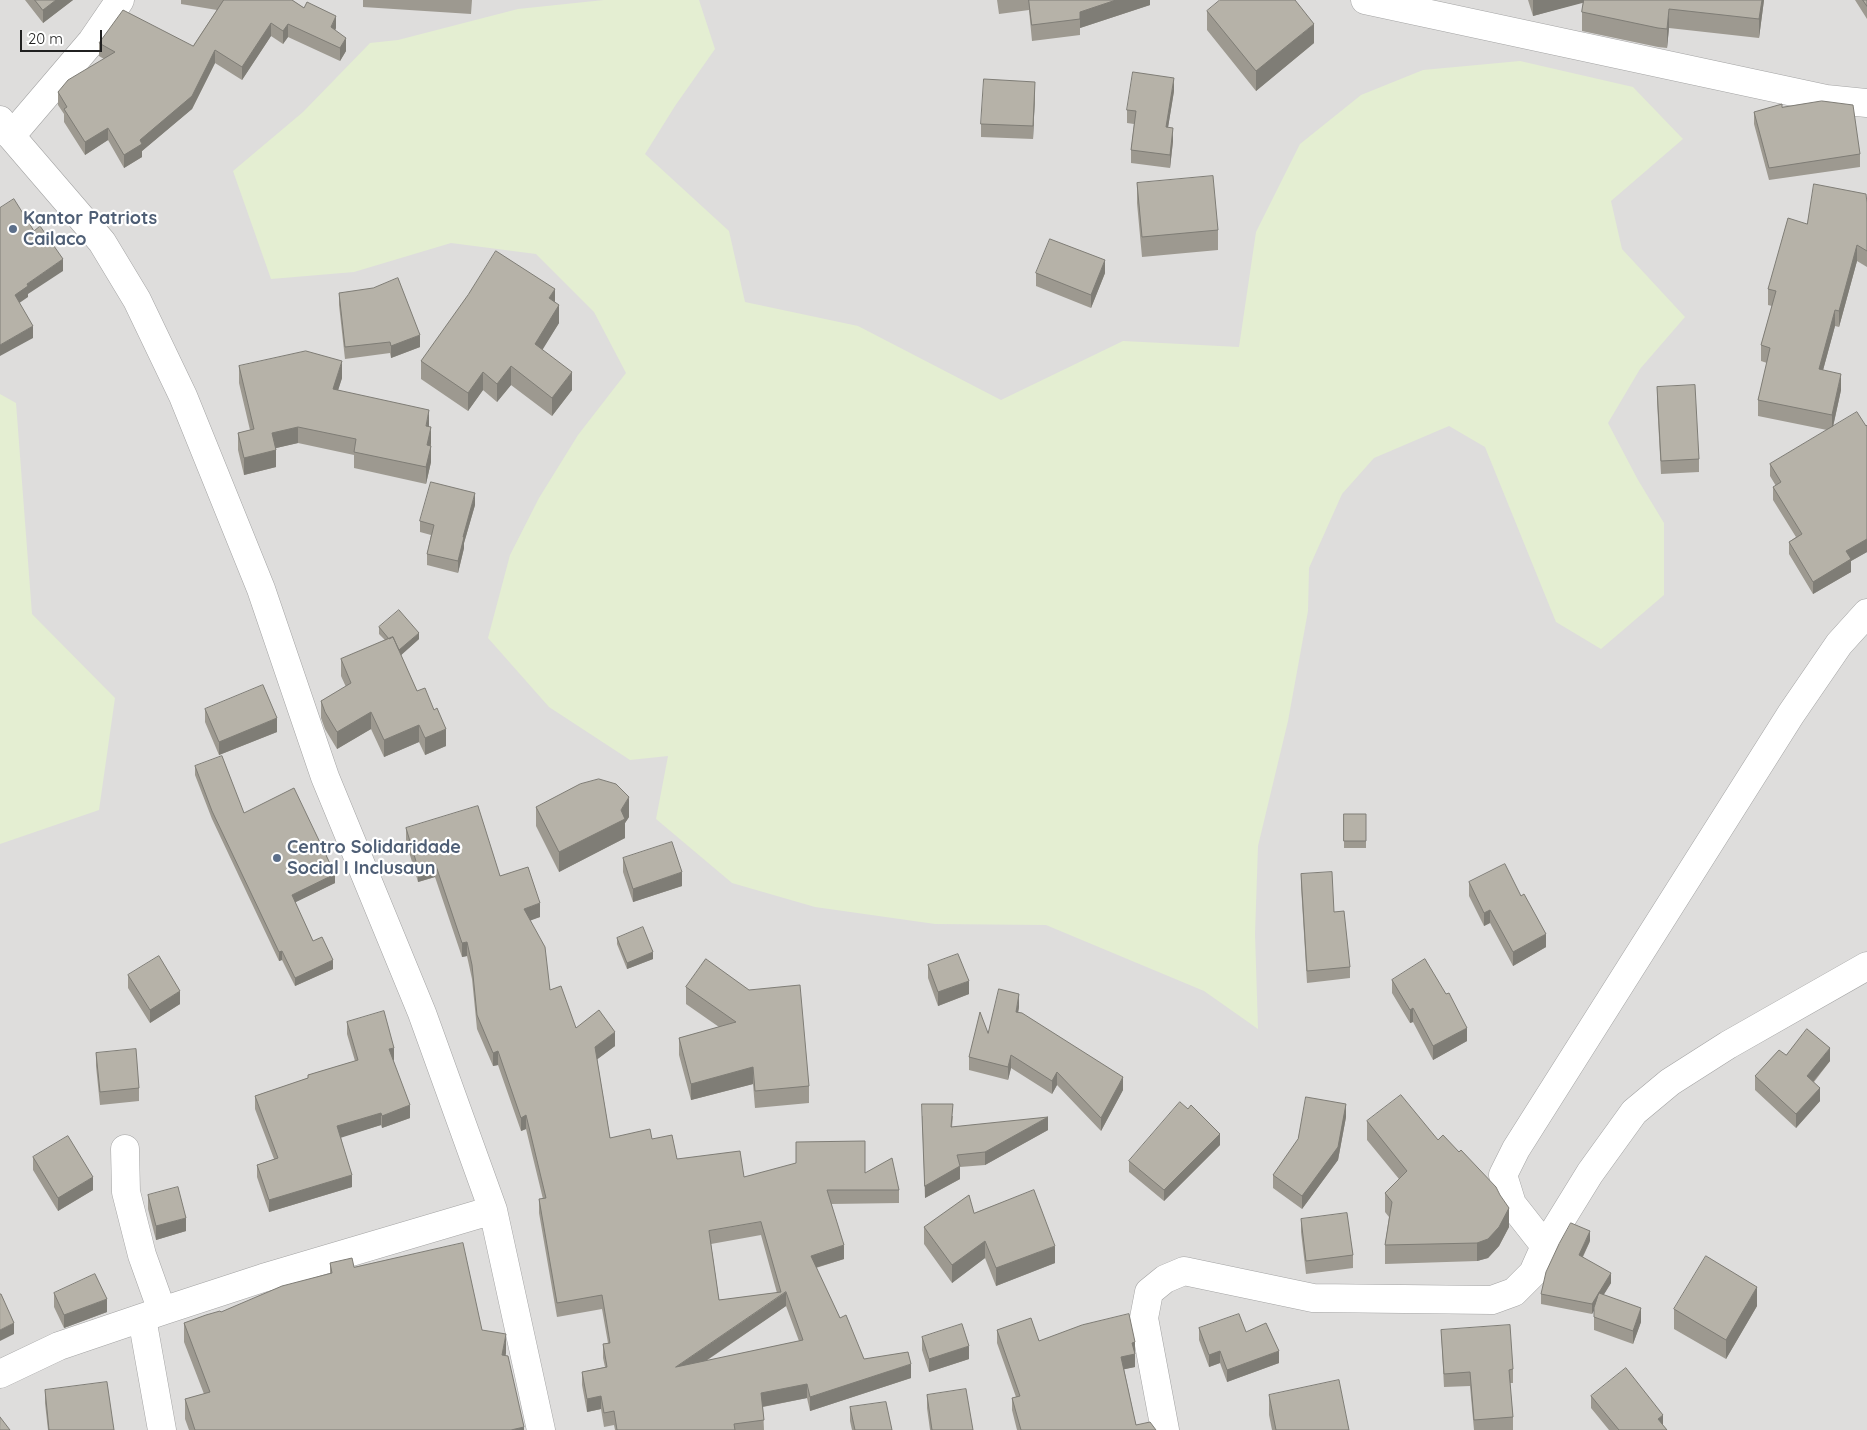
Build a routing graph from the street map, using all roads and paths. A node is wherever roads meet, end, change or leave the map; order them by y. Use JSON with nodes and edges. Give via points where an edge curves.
{"nodes":[{"id":1,"x":120,"y":0,"type":"edge"},
{"id":2,"x":1365,"y":0,"type":"edge"},
{"id":3,"x":1867,"y":103,"type":"edge"},
{"id":4,"x":5,"y":128,"type":"edge"},
{"id":5,"x":1867,"y":613,"type":"edge"},
{"id":6,"x":1867,"y":966,"type":"edge"},
{"id":7,"x":125,"y":1149,"type":"dead end"},
{"id":8,"x":493,"y":1210,"type":"junction"},
{"id":9,"x":1545,"y":1246,"type":"junction"},
{"id":10,"x":152,"y":1315,"type":"junction"},
{"id":11,"x":0,"y":1374,"type":"edge"},
{"id":12,"x":162,"y":1430,"type":"edge"},
{"id":13,"x":541,"y":1430,"type":"edge"},
{"id":14,"x":1165,"y":1430,"type":"edge"}],
"edges":[{"from":1,"to":4,"type":"street","via":[[92,41]]},
{"from":2,"to":3,"type":"street","via":[[1826,99]]},
{"from":4,"to":8,"type":"street","via":[[102,242],[137,300],[183,396],[261,589],[325,777],[422,1013]]},
{"from":5,"to":9,"type":"street","via":[[1839,644],[1791,714],[1502,1175],[1512,1204]]},
{"from":6,"to":9,"type":"street","via":[[1670,1082],[1634,1112],[1590,1173]]},
{"from":7,"to":10,"type":"street","via":[[126,1192],[142,1255]]},
{"from":8,"to":10,"type":"street","via":[[263,1278]]},
{"from":8,"to":13,"type":"street"},
{"from":9,"to":14,"type":"street","via":[[1533,1273],[1514,1292],[1492,1300],[1313,1298],[1184,1271],[1165,1279],[1149,1292],[1144,1318]]},
{"from":10,"to":11,"type":"street","via":[[59,1346]]},
{"from":10,"to":12,"type":"street"}]}
